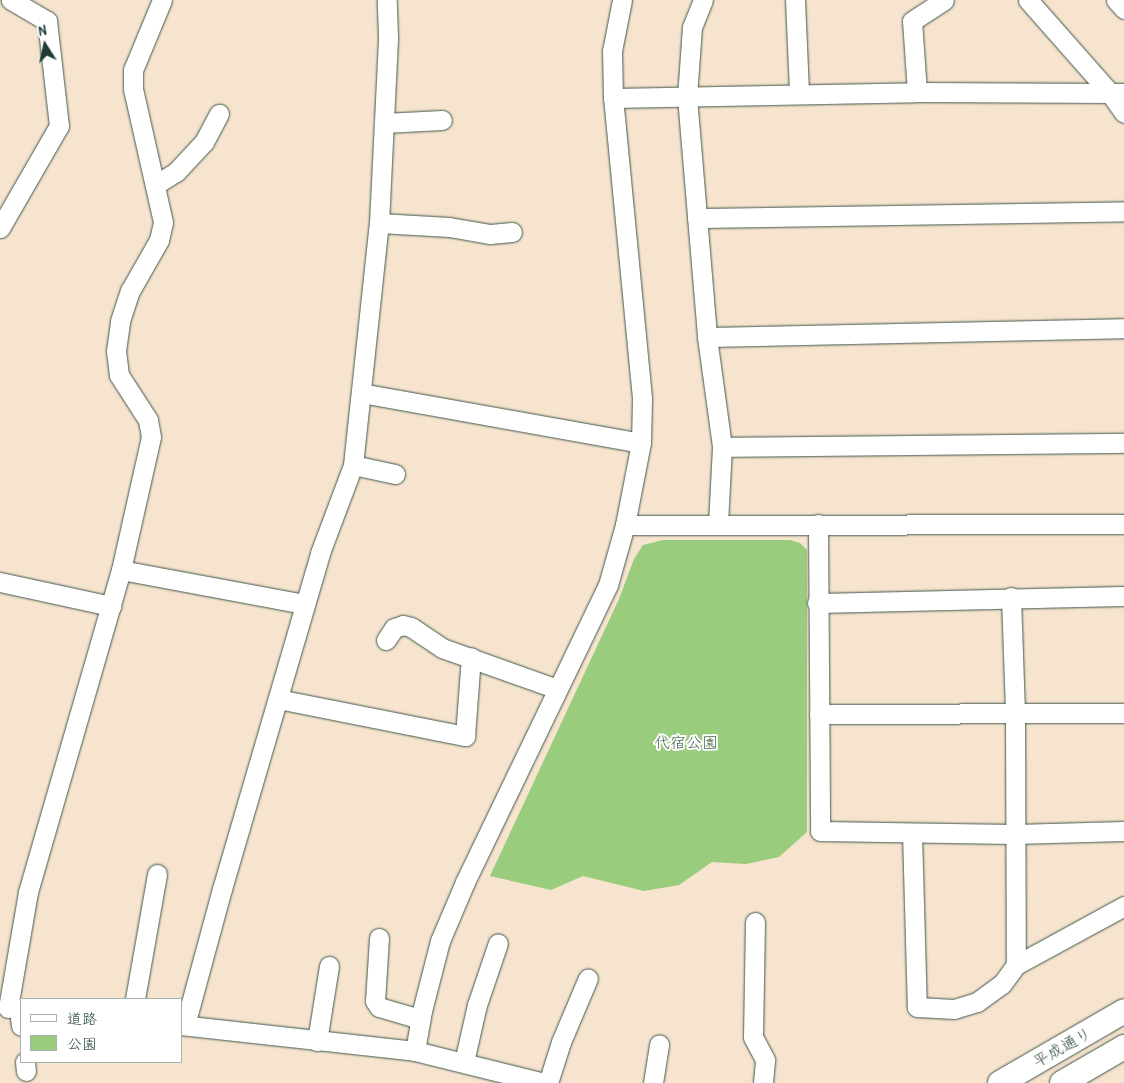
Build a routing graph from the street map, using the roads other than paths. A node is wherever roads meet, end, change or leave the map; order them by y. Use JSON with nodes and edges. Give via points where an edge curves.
{"nodes":[{"id":1,"x":11,"y":0,"type":"edge"},
{"id":2,"x":162,"y":0,"type":"edge"},
{"id":3,"x":387,"y":0,"type":"edge"},
{"id":4,"x":622,"y":0,"type":"edge"},
{"id":5,"x":703,"y":0,"type":"edge"},
{"id":6,"x":795,"y":0,"type":"edge"},
{"id":7,"x":944,"y":0,"type":"edge"},
{"id":8,"x":1028,"y":0,"type":"edge"},
{"id":9,"x":1116,"y":0,"type":"edge"},
{"id":10,"x":1124,"y":9,"type":"edge"},
{"id":11,"x":917,"y":92,"type":"junction"},
{"id":12,"x":1117,"y":93,"type":"edge"},
{"id":13,"x":799,"y":94,"type":"junction"},
{"id":14,"x":686,"y":97,"type":"junction"},
{"id":15,"x":613,"y":98,"type":"junction"},
{"id":16,"x":1124,"y":113,"type":"edge"},
{"id":17,"x":219,"y":114,"type":"dead end"},
{"id":18,"x":442,"y":120,"type":"dead end"},
{"id":19,"x":384,"y":123,"type":"junction"},
{"id":20,"x":155,"y":184,"type":"junction"},
{"id":21,"x":1124,"y":211,"type":"edge"},
{"id":22,"x":697,"y":218,"type":"junction"},
{"id":23,"x":379,"y":223,"type":"junction"},
{"id":24,"x":0,"y":228,"type":"edge"},
{"id":25,"x":512,"y":232,"type":"dead end"},
{"id":26,"x":1124,"y":328,"type":"edge"},
{"id":27,"x":706,"y":337,"type":"junction"},
{"id":28,"x":361,"y":393,"type":"junction"},
{"id":29,"x":640,"y":443,"type":"junction"},
{"id":30,"x":1124,"y":443,"type":"edge"},
{"id":31,"x":722,"y":447,"type":"junction"},
{"id":32,"x":353,"y":465,"type":"junction"},
{"id":33,"x":396,"y":474,"type":"dead end"},
{"id":34,"x":718,"y":524,"type":"junction"},
{"id":35,"x":818,"y":524,"type":"junction"},
{"id":36,"x":1124,"y":524,"type":"edge"},
{"id":37,"x":625,"y":525,"type":"junction"},
{"id":38,"x":121,"y":570,"type":"junction"},
{"id":39,"x":0,"y":582,"type":"edge"},
{"id":40,"x":1124,"y":596,"type":"edge"},
{"id":41,"x":1011,"y":597,"type":"junction"},
{"id":42,"x":818,"y":603,"type":"junction"},
{"id":43,"x":305,"y":604,"type":"junction"},
{"id":44,"x":111,"y":606,"type":"junction"},
{"id":45,"x":386,"y":640,"type":"dead end"},
{"id":46,"x":471,"y":657,"type":"junction"},
{"id":47,"x":557,"y":689,"type":"junction"},
{"id":48,"x":278,"y":699,"type":"junction"},
{"id":49,"x":1124,"y":713,"type":"edge"},
{"id":50,"x":819,"y":714,"type":"junction"},
{"id":51,"x":1015,"y":714,"type":"junction"},
{"id":52,"x":1124,"y":831,"type":"edge"},
{"id":53,"x":912,"y":833,"type":"junction"},
{"id":54,"x":1014,"y":834,"type":"junction"},
{"id":55,"x":157,"y":874,"type":"dead end"},
{"id":56,"x":1124,"y":906,"type":"edge"},
{"id":57,"x":756,"y":922,"type":"dead end"},
{"id":58,"x":379,"y":938,"type":"dead end"},
{"id":59,"x":498,"y":943,"type":"dead end"},
{"id":60,"x":1016,"y":965,"type":"junction"},
{"id":61,"x":330,"y":966,"type":"dead end"},
{"id":62,"x":588,"y":978,"type":"dead end"},
{"id":63,"x":135,"y":998,"type":"edge"},
{"id":64,"x":1124,"y":1011,"type":"edge"},
{"id":65,"x":14,"y":1012,"type":"edge"},
{"id":66,"x":420,"y":1019,"type":"junction"},
{"id":67,"x":183,"y":1025,"type":"edge"},
{"id":68,"x":317,"y":1041,"type":"junction"},
{"id":69,"x":660,"y":1044,"type":"dead end"},
{"id":70,"x":1124,"y":1047,"type":"edge"},
{"id":71,"x":415,"y":1051,"type":"junction"},
{"id":72,"x":464,"y":1062,"type":"junction"},
{"id":73,"x":544,"y":1083,"type":"edge"},
{"id":74,"x":548,"y":1083,"type":"edge"},
{"id":75,"x":653,"y":1083,"type":"edge"},
{"id":76,"x":763,"y":1083,"type":"edge"},
{"id":77,"x":1000,"y":1083,"type":"edge"},
{"id":78,"x":1062,"y":1083,"type":"edge"}],
"edges":[{"from":1,"to":24,"type":"street","via":[[47,21],[59,126]]},
{"from":2,"to":20,"type":"street","via":[[133,70],[136,104]]},
{"from":3,"to":19,"type":"street"},
{"from":4,"to":15,"type":"street","via":[[612,51]]},
{"from":5,"to":14,"type":"street","via":[[692,27]]},
{"from":6,"to":13,"type":"street"},
{"from":7,"to":11,"type":"street","via":[[912,22]]},
{"from":8,"to":12,"type":"street"},
{"from":9,"to":10,"type":"street"},
{"from":11,"to":12,"type":"street"},
{"from":11,"to":13,"type":"street"},
{"from":12,"to":16,"type":"street"},
{"from":13,"to":14,"type":"street"},
{"from":14,"to":15,"type":"street"},
{"from":14,"to":22,"type":"street"},
{"from":15,"to":29,"type":"street","via":[[642,398]]},
{"from":17,"to":20,"type":"street","via":[[204,142],[176,172]]},
{"from":18,"to":19,"type":"street"},
{"from":19,"to":23,"type":"street"},
{"from":20,"to":38,"type":"street","via":[[163,222],[159,240],[130,291],[120,321],[116,351],[119,375],[148,420],[151,437]]},
{"from":21,"to":22,"type":"street"},
{"from":22,"to":27,"type":"street"},
{"from":23,"to":25,"type":"street","via":[[448,227],[490,234]]},
{"from":23,"to":28,"type":"street"},
{"from":26,"to":27,"type":"street"},
{"from":27,"to":31,"type":"street"},
{"from":28,"to":29,"type":"street"},
{"from":28,"to":32,"type":"street"},
{"from":29,"to":37,"type":"street"},
{"from":30,"to":31,"type":"street"},
{"from":31,"to":34,"type":"street"},
{"from":32,"to":33,"type":"street"},
{"from":32,"to":43,"type":"street"},
{"from":34,"to":35,"type":"street"},
{"from":34,"to":37,"type":"street"},
{"from":35,"to":36,"type":"street"},
{"from":35,"to":42,"type":"street"},
{"from":37,"to":47,"type":"street","via":[[608,585]]},
{"from":38,"to":43,"type":"street"},
{"from":38,"to":44,"type":"street"},
{"from":39,"to":44,"type":"street"},
{"from":40,"to":41,"type":"street"},
{"from":41,"to":42,"type":"street"},
{"from":41,"to":51,"type":"street"},
{"from":42,"to":50,"type":"street"},
{"from":43,"to":48,"type":"street"},
{"from":44,"to":65,"type":"street","via":[[28,892]]},
{"from":45,"to":46,"type":"street","via":[[394,628],[403,625],[442,648]]},
{"from":46,"to":47,"type":"street"},
{"from":46,"to":48,"type":"street","via":[[465,736]]},
{"from":47,"to":66,"type":"street","via":[[440,942]]},
{"from":48,"to":67,"type":"street"},
{"from":49,"to":51,"type":"street"},
{"from":50,"to":51,"type":"street"},
{"from":50,"to":53,"type":"street","via":[[820,831]]},
{"from":51,"to":54,"type":"street"},
{"from":52,"to":54,"type":"street"},
{"from":53,"to":54,"type":"street"},
{"from":53,"to":60,"type":"street","via":[[917,1008],[954,1009],[977,1002],[1002,984]]},
{"from":54,"to":60,"type":"street"},
{"from":55,"to":63,"type":"street"},
{"from":56,"to":60,"type":"street"},
{"from":57,"to":76,"type":"street","via":[[753,1037],[765,1060]]},
{"from":58,"to":66,"type":"street","via":[[375,1001],[379,1006]]},
{"from":59,"to":72,"type":"street","via":[[477,1005]]},
{"from":61,"to":68,"type":"street"},
{"from":62,"to":74,"type":"street"},
{"from":64,"to":77,"type":"street","name":"平成通り"},
{"from":66,"to":71,"type":"street"},
{"from":67,"to":68,"type":"street"},
{"from":68,"to":71,"type":"street"},
{"from":69,"to":75,"type":"street"},
{"from":70,"to":78,"type":"street","name":"平成通り"},
{"from":71,"to":72,"type":"street"},
{"from":72,"to":73,"type":"street"}]}
